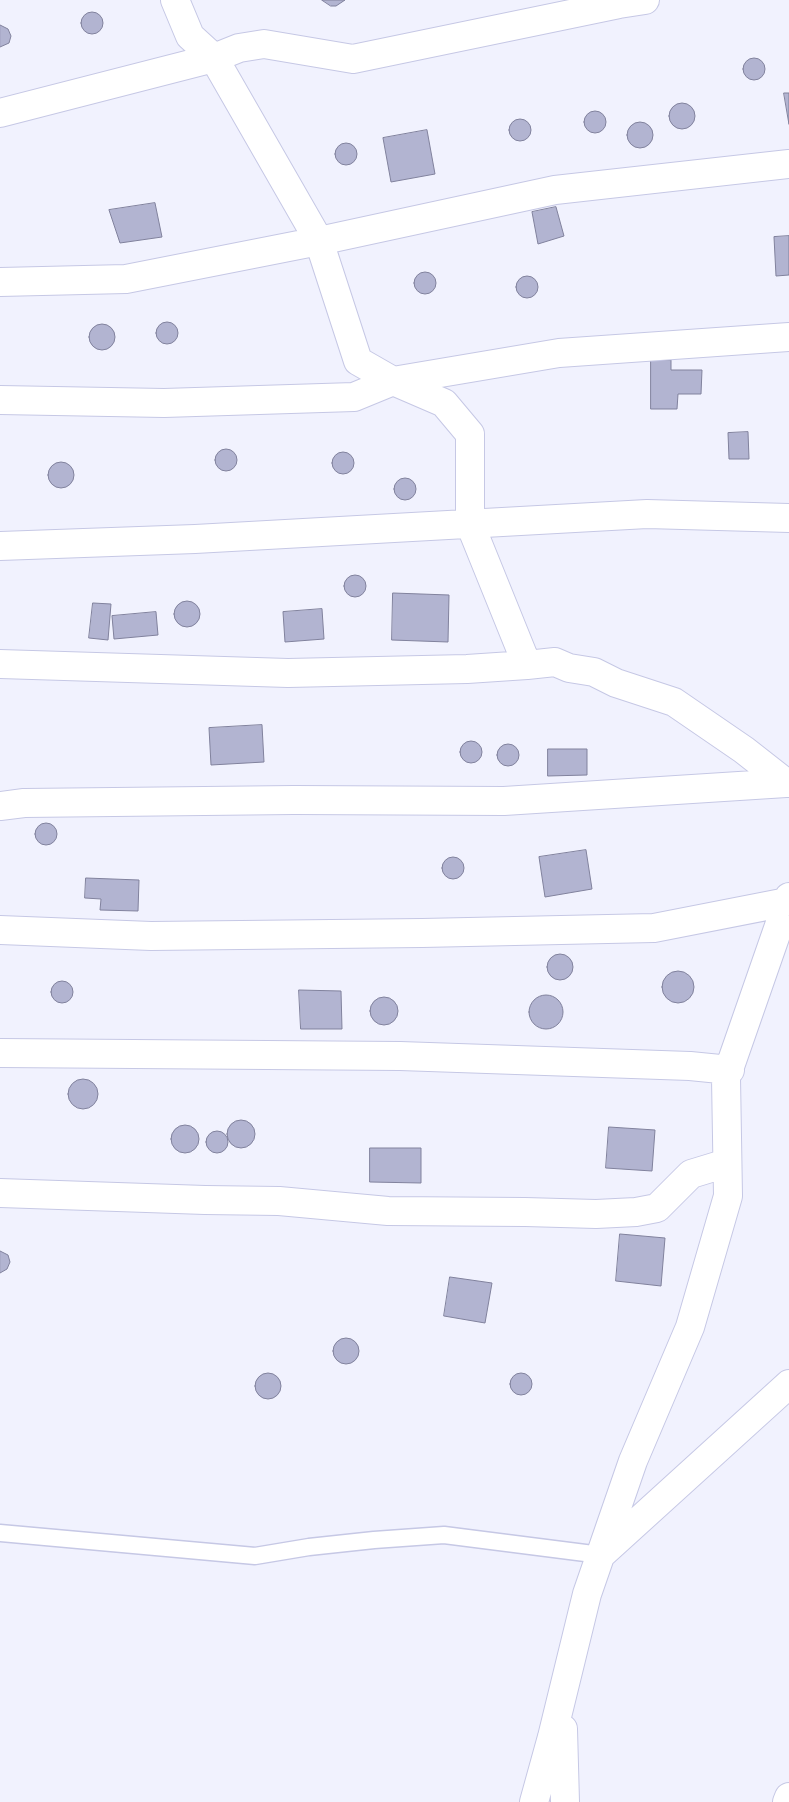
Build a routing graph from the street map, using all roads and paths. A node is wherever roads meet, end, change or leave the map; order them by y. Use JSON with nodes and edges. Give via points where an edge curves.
{"nodes":[{"id":1,"x":175,"y":0,"type":"edge"},
{"id":2,"x":646,"y":0,"type":"edge"},
{"id":3,"x":214,"y":58,"type":"junction"},
{"id":4,"x":0,"y":114,"type":"edge"},
{"id":5,"x":789,"y":164,"type":"edge"},
{"id":6,"x":320,"y":242,"type":"junction"},
{"id":7,"x":0,"y":282,"type":"edge"},
{"id":8,"x":789,"y":337,"type":"edge"},
{"id":9,"x":393,"y":381,"type":"junction"},
{"id":10,"x":0,"y":400,"type":"edge"},
{"id":11,"x":789,"y":518,"type":"edge"},
{"id":12,"x":470,"y":524,"type":"junction"},
{"id":13,"x":0,"y":546,"type":"edge"},
{"id":14,"x":0,"y":664,"type":"edge"},
{"id":15,"x":526,"y":665,"type":"junction"},
{"id":16,"x":788,"y":783,"type":"edge"},
{"id":17,"x":0,"y":806,"type":"edge"},
{"id":18,"x":788,"y":899,"type":"edge"},
{"id":19,"x":0,"y":930,"type":"edge"},
{"id":20,"x":0,"y":1053,"type":"edge"},
{"id":21,"x":730,"y":1070,"type":"junction"},
{"id":22,"x":727,"y":1162,"type":"junction"},
{"id":23,"x":0,"y":1193,"type":"edge"},
{"id":24,"x":789,"y":1384,"type":"edge"},
{"id":25,"x":0,"y":1533,"type":"edge"},
{"id":26,"x":601,"y":1555,"type":"junction"},
{"id":27,"x":562,"y":1700,"type":"junction"},
{"id":28,"x":789,"y":1797,"type":"edge"},
{"id":29,"x":534,"y":1802,"type":"edge"},
{"id":30,"x":565,"y":1802,"type":"edge"},
{"id":31,"x":787,"y":1802,"type":"edge"}],
"edges":[{"from":1,"to":3,"type":"street","via":[[190,36]]},
{"from":2,"to":3,"type":"street","via":[[353,58],[264,44],[239,48]]},
{"from":3,"to":4,"type":"street"},
{"from":3,"to":6,"type":"street"},
{"from":5,"to":6,"type":"street","via":[[555,190]]},
{"from":6,"to":7,"type":"street","via":[[126,279]]},
{"from":6,"to":9,"type":"street","via":[[358,361]]},
{"from":8,"to":9,"type":"street","via":[[560,353]]},
{"from":9,"to":10,"type":"street","via":[[354,397],[164,404]]},
{"from":9,"to":12,"type":"street","via":[[444,402],[470,434]]},
{"from":11,"to":12,"type":"street","via":[[647,514]]},
{"from":12,"to":13,"type":"street","via":[[195,540]]},
{"from":12,"to":15,"type":"street"},
{"from":14,"to":15,"type":"street","via":[[288,673]]},
{"from":15,"to":16,"type":"street","via":[[555,662],[594,672],[616,683],[674,702]]},
{"from":16,"to":17,"type":"street","via":[[504,800],[24,803]]},
{"from":18,"to":19,"type":"street","via":[[654,928],[151,936]]},
{"from":18,"to":21,"type":"street"},
{"from":20,"to":21,"type":"street","via":[[400,1056]]},
{"from":21,"to":22,"type":"street","via":[[726,1078]]},
{"from":22,"to":23,"type":"street","via":[[690,1174],[657,1208],[604,1214],[388,1211],[279,1201]]},
{"from":22,"to":26,"type":"street","via":[[728,1196],[690,1327],[633,1461]]},
{"from":24,"to":26,"type":"street"},
{"from":25,"to":26,"type":"lane","via":[[255,1556],[355,1542],[444,1535]]},
{"from":26,"to":27,"type":"street"},
{"from":27,"to":29,"type":"street"},
{"from":27,"to":30,"type":"street"},
{"from":28,"to":31,"type":"street"}]}
